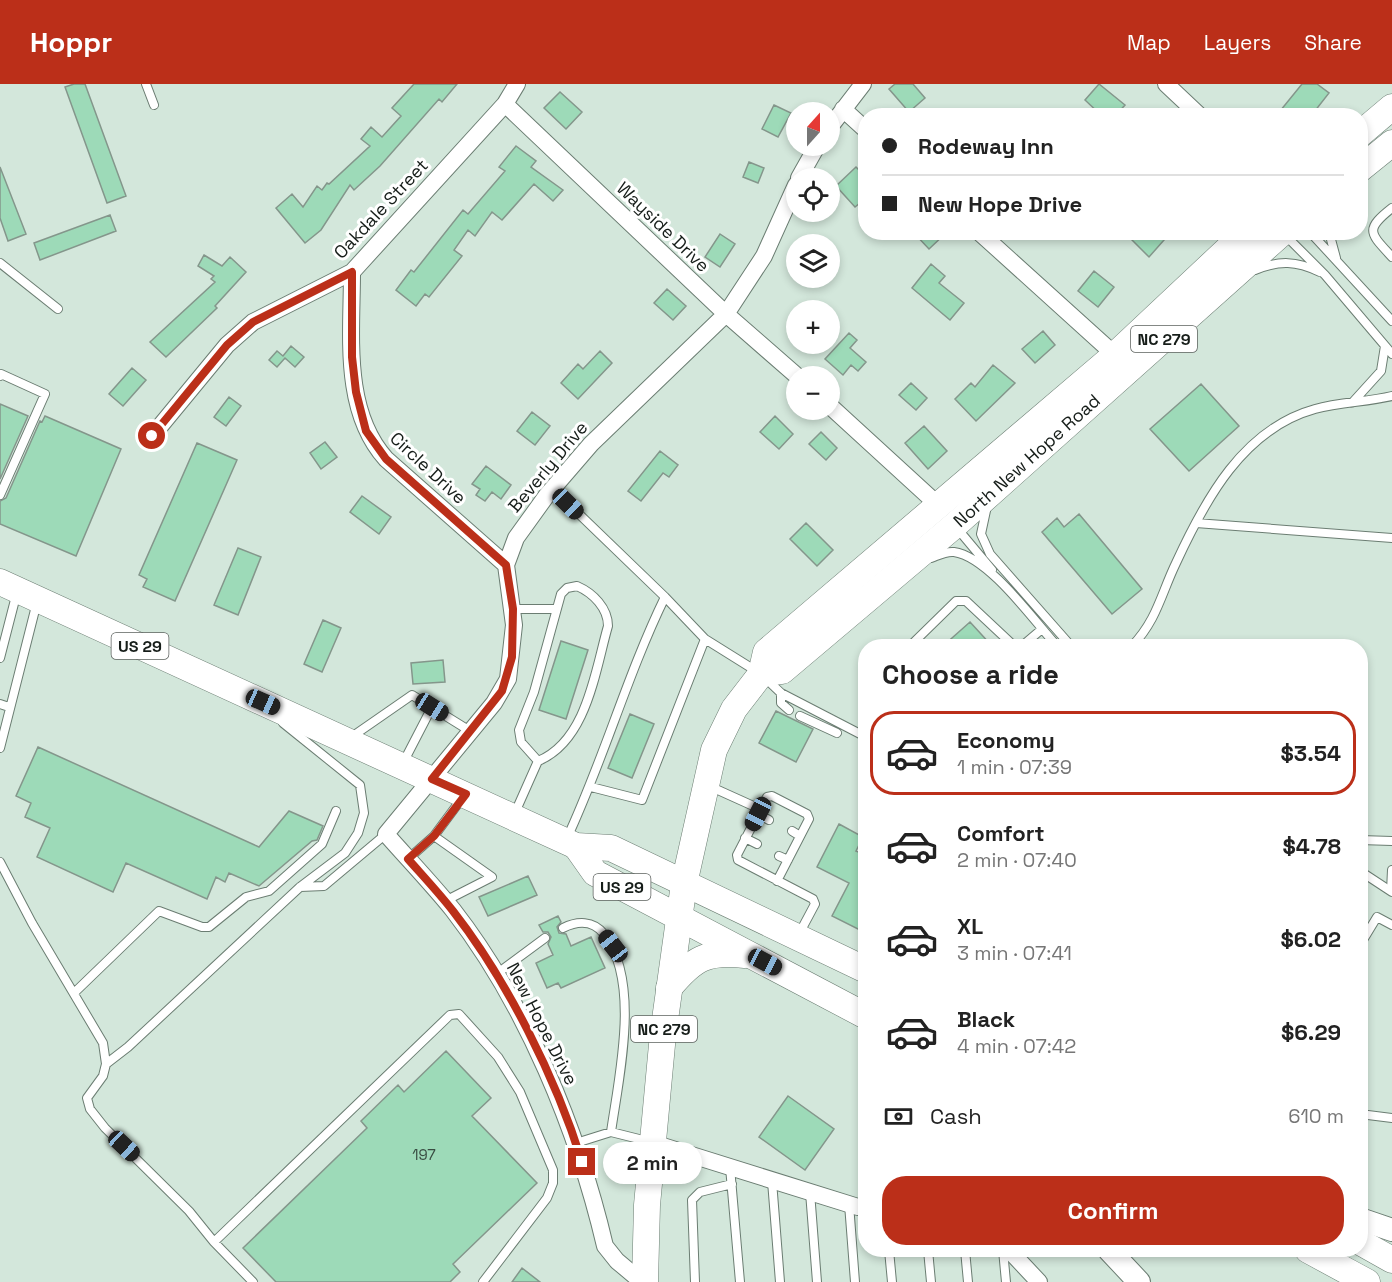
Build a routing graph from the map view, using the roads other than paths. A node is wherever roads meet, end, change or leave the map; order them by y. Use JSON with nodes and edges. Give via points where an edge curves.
{"nodes":[{"id":1,"x":146,"y":84,"type":"edge"},
{"id":2,"x":517,"y":84,"type":"edge"},
{"id":3,"x":862,"y":84,"type":"edge"},
{"id":4,"x":1174,"y":87,"type":"edge"},
{"id":5,"x":506,"y":104,"type":"junction"},
{"id":6,"x":154,"y":105,"type":"dead end"},
{"id":7,"x":1392,"y":106,"type":"edge"},
{"id":8,"x":1193,"y":108,"type":"edge"},
{"id":9,"x":843,"y":109,"type":"junction"},
{"id":10,"x":840,"y":113,"type":"edge"},
{"id":11,"x":858,"y":123,"type":"edge"},
{"id":12,"x":1368,"y":127,"type":"edge"},
{"id":13,"x":1392,"y":143,"type":"edge"},
{"id":14,"x":1368,"y":162,"type":"edge"},
{"id":15,"x":786,"y":206,"type":"edge"},
{"id":16,"x":1392,"y":208,"type":"edge"},
{"id":17,"x":988,"y":240,"type":"edge"},
{"id":18,"x":1237,"y":240,"type":"edge"},
{"id":19,"x":1275,"y":240,"type":"edge"},
{"id":20,"x":1290,"y":240,"type":"edge"},
{"id":21,"x":1317,"y":240,"type":"edge"},
{"id":22,"x":1331,"y":240,"type":"edge"},
{"id":23,"x":1392,"y":257,"type":"edge"},
{"id":24,"x":0,"y":263,"type":"edge"},
{"id":25,"x":1338,"y":264,"type":"junction"},
{"id":26,"x":352,"y":272,"type":"junction"},
{"id":27,"x":1325,"y":275,"type":"junction"},
{"id":28,"x":1230,"y":280,"type":"junction"},
{"id":29,"x":58,"y":309,"type":"dead end"},
{"id":30,"x":726,"y":314,"type":"junction"},
{"id":31,"x":1392,"y":321,"type":"edge"},
{"id":32,"x":1385,"y":346,"type":"junction"},
{"id":33,"x":1392,"y":354,"type":"edge"},
{"id":34,"x":1115,"y":355,"type":"junction"},
{"id":35,"x":786,"y":366,"type":"edge"},
{"id":36,"x":0,"y":376,"type":"edge"},
{"id":37,"x":1392,"y":396,"type":"edge"},
{"id":38,"x":1352,"y":403,"type":"junction"},
{"id":39,"x":840,"y":415,"type":"edge"},
{"id":40,"x":152,"y":436,"type":"dead end"},
{"id":41,"x":972,"y":474,"type":"junction"},
{"id":42,"x":552,"y":488,"type":"junction"},
{"id":43,"x":993,"y":491,"type":"junction"},
{"id":44,"x":1,"y":494,"type":"edge"},
{"id":45,"x":937,"y":504,"type":"junction"},
{"id":46,"x":1196,"y":523,"type":"junction"},
{"id":47,"x":955,"y":525,"type":"junction"},
{"id":48,"x":1392,"y":538,"type":"edge"},
{"id":49,"x":916,"y":557,"type":"junction"},
{"id":50,"x":506,"y":565,"type":"junction"},
{"id":51,"x":996,"y":578,"type":"junction"},
{"id":52,"x":19,"y":590,"type":"edge"},
{"id":53,"x":665,"y":597,"type":"junction"},
{"id":54,"x":513,"y":609,"type":"junction"},
{"id":55,"x":556,"y":609,"type":"junction"},
{"id":56,"x":1042,"y":629,"type":"junction"},
{"id":57,"x":705,"y":639,"type":"junction"},
{"id":58,"x":917,"y":639,"type":"edge"},
{"id":59,"x":1006,"y":639,"type":"edge"},
{"id":60,"x":1030,"y":639,"type":"edge"},
{"id":61,"x":1051,"y":639,"type":"edge"},
{"id":62,"x":1065,"y":639,"type":"edge"},
{"id":63,"x":1139,"y":639,"type":"edge"},
{"id":64,"x":0,"y":658,"type":"edge"},
{"id":65,"x":761,"y":674,"type":"junction"},
{"id":66,"x":781,"y":693,"type":"junction"},
{"id":67,"x":245,"y":694,"type":"junction"},
{"id":68,"x":0,"y":704,"type":"edge"},
{"id":69,"x":9,"y":707,"type":"junction"},
{"id":70,"x":432,"y":707,"type":"junction"},
{"id":71,"x":789,"y":710,"type":"dead end"},
{"id":72,"x":800,"y":716,"type":"dead end"},
{"id":73,"x":839,"y":728,"type":"junction"},
{"id":74,"x":470,"y":731,"type":"junction"},
{"id":75,"x":858,"y":734,"type":"edge"},
{"id":76,"x":347,"y":740,"type":"junction"},
{"id":77,"x":0,"y":748,"type":"edge"},
{"id":78,"x":538,"y":761,"type":"junction"},
{"id":79,"x":402,"y":765,"type":"junction"},
{"id":80,"x":432,"y":779,"type":"junction"},
{"id":81,"x":705,"y":784,"type":"junction"},
{"id":82,"x":591,"y":786,"type":"junction"},
{"id":83,"x":466,"y":794,"type":"junction"},
{"id":84,"x":336,"y":811,"type":"dead end"},
{"id":85,"x":759,"y":811,"type":"junction"},
{"id":86,"x":514,"y":816,"type":"junction"},
{"id":87,"x":769,"y":820,"type":"dead end"},
{"id":88,"x":386,"y":834,"type":"junction"},
{"id":89,"x":434,"y":836,"type":"junction"},
{"id":90,"x":745,"y":838,"type":"junction"},
{"id":91,"x":1368,"y":840,"type":"edge"},
{"id":92,"x":1392,"y":841,"type":"edge"},
{"id":93,"x":570,"y":844,"type":"junction"},
{"id":94,"x":757,"y":844,"type":"dead end"},
{"id":95,"x":408,"y":859,"type":"junction"},
{"id":96,"x":0,"y":862,"type":"edge"},
{"id":97,"x":1392,"y":870,"type":"edge"},
{"id":98,"x":1368,"y":876,"type":"edge"},
{"id":99,"x":777,"y":881,"type":"junction"},
{"id":100,"x":684,"y":884,"type":"junction"},
{"id":101,"x":300,"y":887,"type":"junction"},
{"id":102,"x":1391,"y":892,"type":"edge"},
{"id":103,"x":444,"y":901,"type":"junction"},
{"id":104,"x":679,"y":916,"type":"junction"},
{"id":105,"x":1392,"y":926,"type":"edge"},
{"id":106,"x":563,"y":928,"type":"dead end"},
{"id":107,"x":1368,"y":932,"type":"edge"},
{"id":108,"x":545,"y":938,"type":"dead end"},
{"id":109,"x":797,"y":938,"type":"junction"},
{"id":110,"x":755,"y":956,"type":"junction"},
{"id":111,"x":858,"y":966,"type":"edge"},
{"id":112,"x":495,"y":975,"type":"junction"},
{"id":113,"x":669,"y":988,"type":"junction"},
{"id":114,"x":75,"y":992,"type":"junction"},
{"id":115,"x":858,"y":1012,"type":"edge"},
{"id":116,"x":106,"y":1064,"type":"junction"},
{"id":117,"x":1368,"y":1115,"type":"edge"},
{"id":118,"x":1392,"y":1118,"type":"edge"},
{"id":119,"x":611,"y":1132,"type":"junction"},
{"id":120,"x":576,"y":1143,"type":"junction"},
{"id":121,"x":653,"y":1143,"type":"junction"},
{"id":122,"x":731,"y":1176,"type":"junction"},
{"id":123,"x":771,"y":1181,"type":"junction"},
{"id":124,"x":810,"y":1192,"type":"junction"},
{"id":125,"x":849,"y":1204,"type":"junction"},
{"id":126,"x":858,"y":1206,"type":"edge"},
{"id":127,"x":1368,"y":1222,"type":"edge"},
{"id":128,"x":1392,"y":1230,"type":"edge"},
{"id":129,"x":214,"y":1242,"type":"junction"},
{"id":130,"x":1368,"y":1246,"type":"edge"},
{"id":131,"x":890,"y":1257,"type":"edge"},
{"id":132,"x":929,"y":1257,"type":"edge"},
{"id":133,"x":965,"y":1257,"type":"edge"},
{"id":134,"x":1004,"y":1257,"type":"edge"},
{"id":135,"x":1016,"y":1257,"type":"edge"},
{"id":136,"x":1116,"y":1257,"type":"edge"},
{"id":137,"x":1321,"y":1257,"type":"edge"},
{"id":138,"x":1392,"y":1260,"type":"edge"},
{"id":139,"x":253,"y":1282,"type":"edge"},
{"id":140,"x":483,"y":1282,"type":"edge"},
{"id":141,"x":643,"y":1282,"type":"edge"},
{"id":142,"x":695,"y":1282,"type":"edge"},
{"id":143,"x":740,"y":1282,"type":"edge"},
{"id":144,"x":780,"y":1282,"type":"edge"},
{"id":145,"x":817,"y":1282,"type":"edge"},
{"id":146,"x":855,"y":1282,"type":"edge"},
{"id":147,"x":892,"y":1282,"type":"edge"},
{"id":148,"x":931,"y":1282,"type":"edge"},
{"id":149,"x":968,"y":1282,"type":"edge"},
{"id":150,"x":1006,"y":1282,"type":"edge"},
{"id":151,"x":1039,"y":1282,"type":"edge"},
{"id":152,"x":1139,"y":1282,"type":"edge"},
{"id":153,"x":1367,"y":1282,"type":"edge"}],
"edges":[{"from":1,"to":6,"type":"lane"},
{"from":2,"to":5,"type":"street","name":"Oakdale Street"},
{"from":3,"to":9,"type":"street"},
{"from":4,"to":8,"type":"street"},
{"from":5,"to":26,"type":"street","name":"Oakdale Street"},
{"from":5,"to":30,"type":"street","name":"Wayside Drive"},
{"from":7,"to":12,"type":"main road"},
{"from":9,"to":10,"type":"street"},
{"from":9,"to":11,"type":"street"},
{"from":13,"to":14,"type":"main road"},
{"from":15,"to":30,"type":"street","name":"Beverly Drive","via":[[764,256]]},
{"from":16,"to":23,"type":"lane","via":[[1377,220],[1372,230]]},
{"from":17,"to":34,"type":"street"},
{"from":18,"to":34,"type":"main road","name":"North New Hope Road"},
{"from":19,"to":28,"type":"main road","name":"North New Hope Road","number":"NC 279"},
{"from":20,"to":27,"type":"lane"},
{"from":21,"to":25,"type":"lane"},
{"from":22,"to":25,"type":"lane"},
{"from":24,"to":29,"type":"lane"},
{"from":25,"to":31,"type":"lane"},
{"from":26,"to":40,"type":"street","name":"Oakdale Street","via":[[253,322],[227,345]]},
{"from":26,"to":50,"type":"street","name":"Circle Drive","via":[[352,357],[361,419],[370,440],[386,459]]},
{"from":27,"to":28,"type":"lane","via":[[1300,263],[1285,261]]},
{"from":27,"to":32,"type":"lane"},
{"from":28,"to":43,"type":"main road","name":"North New Hope Road","number":"NC 279"},
{"from":30,"to":35,"type":"street","name":"Wayside Drive"},
{"from":30,"to":42,"type":"street","name":"Beverly Drive","via":[[615,418]]},
{"from":32,"to":33,"type":"lane"},
{"from":32,"to":38,"type":"lane","via":[[1381,371]]},
{"from":34,"to":41,"type":"main road","name":"North New Hope Road"},
{"from":36,"to":44,"type":"lane","via":[[45,394]]},
{"from":37,"to":38,"type":"lane"},
{"from":38,"to":46,"type":"lane","via":[[1316,409],[1283,422],[1251,445],[1228,470]]},
{"from":39,"to":45,"type":"street"},
{"from":41,"to":45,"type":"main road","name":"North New Hope Road"},
{"from":41,"to":47,"type":"main road","via":[[970,490],[957,509]]},
{"from":42,"to":50,"type":"street","name":"Beverly Drive","via":[[516,538]]},
{"from":42,"to":53,"type":"lane"},
{"from":43,"to":47,"type":"main road","name":"North New Hope Road","number":"NC 279"},
{"from":43,"to":62,"type":"lane","via":[[982,527],[984,543]]},
{"from":45,"to":65,"type":"main road","name":"North New Hope Road","via":[[774,643],[763,659]]},
{"from":46,"to":48,"type":"lane"},
{"from":46,"to":63,"type":"lane","via":[[1149,629]]},
{"from":47,"to":49,"type":"main road","name":"North New Hope Road","number":"NC 279"},
{"from":47,"to":51,"type":"lane"},
{"from":49,"to":51,"type":"lane","via":[[929,559],[957,553]]},
{"from":49,"to":65,"type":"main road","name":"North New Hope Road","number":"NC 279","via":[[782,671]]},
{"from":50,"to":54,"type":"street","name":"Beverly Drive"},
{"from":51,"to":56,"type":"lane"},
{"from":52,"to":64,"type":"lane"},
{"from":52,"to":67,"type":"main road","number":"US 29"},
{"from":52,"to":69,"type":"lane"},
{"from":53,"to":57,"type":"lane"},
{"from":53,"to":82,"type":"lane","via":[[645,638]]},
{"from":54,"to":55,"type":"lane"},
{"from":54,"to":74,"type":"street","name":"Beverly Drive","via":[[508,679]]},
{"from":55,"to":78,"type":"lane","via":[[534,692],[519,730],[521,742]]},
{"from":55,"to":78,"type":"lane","via":[[561,594],[577,586],[599,603],[608,626],[581,715],[568,739]]},
{"from":56,"to":60,"type":"lane"},
{"from":56,"to":61,"type":"lane"},
{"from":57,"to":65,"type":"lane"},
{"from":57,"to":82,"type":"lane","via":[[642,800]]},
{"from":58,"to":59,"type":"lane","via":[[956,601],[966,602]]},
{"from":65,"to":66,"type":"lane"},
{"from":65,"to":81,"type":"main road","name":"North New Hope Road","number":"NC 279","via":[[734,709],[721,734]]},
{"from":66,"to":71,"type":"lane","via":[[781,703]]},
{"from":66,"to":73,"type":"lane"},
{"from":67,"to":76,"type":"main road","number":"US 29"},
{"from":67,"to":101,"type":"lane","via":[[360,785],[364,813],[358,833],[345,853]]},
{"from":68,"to":69,"type":"lane"},
{"from":69,"to":77,"type":"lane"},
{"from":70,"to":74,"type":"lane"},
{"from":70,"to":76,"type":"lane","via":[[412,695]]},
{"from":70,"to":79,"type":"lane"},
{"from":72,"to":73,"type":"lane"},
{"from":73,"to":75,"type":"lane"},
{"from":74,"to":80,"type":"street","name":"Beverly Drive"},
{"from":76,"to":79,"type":"main road","number":"US 29"},
{"from":78,"to":86,"type":"lane"},
{"from":79,"to":80,"type":"main road","number":"US 29"},
{"from":80,"to":83,"type":"main road","number":"US 29"},
{"from":80,"to":88,"type":"street","name":"Beverly Drive"},
{"from":81,"to":85,"type":"lane"},
{"from":81,"to":100,"type":"main road","name":"North New Hope Road","number":"NC 279"},
{"from":82,"to":93,"type":"lane"},
{"from":83,"to":86,"type":"main road","number":"US 29"},
{"from":83,"to":89,"type":"lane"},
{"from":84,"to":114,"type":"lane","via":[[322,844],[268,891],[246,897],[209,927],[159,911]]},
{"from":85,"to":87,"type":"lane"},
{"from":85,"to":90,"type":"lane"},
{"from":85,"to":99,"type":"lane","via":[[767,797],[772,796],[807,814],[809,819],[783,858]]},
{"from":86,"to":93,"type":"main road","number":"US 29"},
{"from":88,"to":95,"type":"street","name":"New Hope Drive"},
{"from":88,"to":101,"type":"lane","via":[[324,886]]},
{"from":89,"to":95,"type":"lane"},
{"from":89,"to":103,"type":"lane","via":[[492,877]]},
{"from":90,"to":94,"type":"lane"},
{"from":90,"to":99,"type":"lane","via":[[738,860]]},
{"from":91,"to":92,"type":"lane"},
{"from":93,"to":100,"type":"main road","number":"US 29","via":[[610,848]]},
{"from":93,"to":104,"type":"main road","number":"US 29","via":[[595,873]]},
{"from":95,"to":103,"type":"street","name":"New Hope Drive"},
{"from":96,"to":114,"type":"lane"},
{"from":97,"to":102,"type":"lane"},
{"from":98,"to":102,"type":"lane"},
{"from":99,"to":109,"type":"lane","via":[[813,899]]},
{"from":100,"to":104,"type":"main road","number":"NC 279"},
{"from":100,"to":109,"type":"main road","number":"US 29"},
{"from":101,"to":116,"type":"lane"},
{"from":103,"to":112,"type":"street","name":"New Hope Drive"},
{"from":104,"to":110,"type":"main road","number":"US 29"},
{"from":104,"to":113,"type":"main road","number":"NC 279"},
{"from":105,"to":107,"type":"lane","via":[[1377,917]]},
{"from":106,"to":119,"type":"lane","via":[[576,921],[598,927],[613,946],[622,983],[624,1045]]},
{"from":108,"to":112,"type":"lane"},
{"from":109,"to":111,"type":"main road","number":"US 29"},
{"from":110,"to":113,"type":"main road","via":[[706,956],[687,966]]},
{"from":110,"to":115,"type":"main road","number":"US 29"},
{"from":112,"to":120,"type":"street","name":"New Hope Drive","via":[[544,1066]]},
{"from":113,"to":121,"type":"main road","number":"NC 279"},
{"from":114,"to":116,"type":"lane","via":[[103,1043]]},
{"from":116,"to":129,"type":"lane","via":[[103,1076],[87,1098],[90,1109]]},
{"from":117,"to":118,"type":"lane"},
{"from":119,"to":120,"type":"lane"},
{"from":119,"to":121,"type":"lane"},
{"from":120,"to":141,"type":"street","name":"New Hope Drive","via":[[606,1246],[617,1261]]},
{"from":121,"to":122,"type":"street"},
{"from":121,"to":141,"type":"main road","number":"NC 279"},
{"from":122,"to":123,"type":"street"},
{"from":122,"to":142,"type":"lane","via":[[692,1200]]},
{"from":122,"to":143,"type":"lane"},
{"from":123,"to":124,"type":"street"},
{"from":123,"to":144,"type":"lane"},
{"from":124,"to":125,"type":"street"},
{"from":124,"to":145,"type":"lane"},
{"from":125,"to":126,"type":"street"},
{"from":125,"to":146,"type":"lane"},
{"from":127,"to":128,"type":"main road"},
{"from":129,"to":139,"type":"lane"},
{"from":129,"to":140,"type":"lane","via":[[450,1015],[459,1014],[498,1057],[520,1092],[553,1170],[547,1198]]},
{"from":130,"to":138,"type":"main road"},
{"from":131,"to":147,"type":"lane"},
{"from":132,"to":148,"type":"lane"},
{"from":133,"to":149,"type":"lane"},
{"from":134,"to":150,"type":"lane"},
{"from":135,"to":151,"type":"street"},
{"from":136,"to":152,"type":"main road"},
{"from":137,"to":153,"type":"main road"}]}
